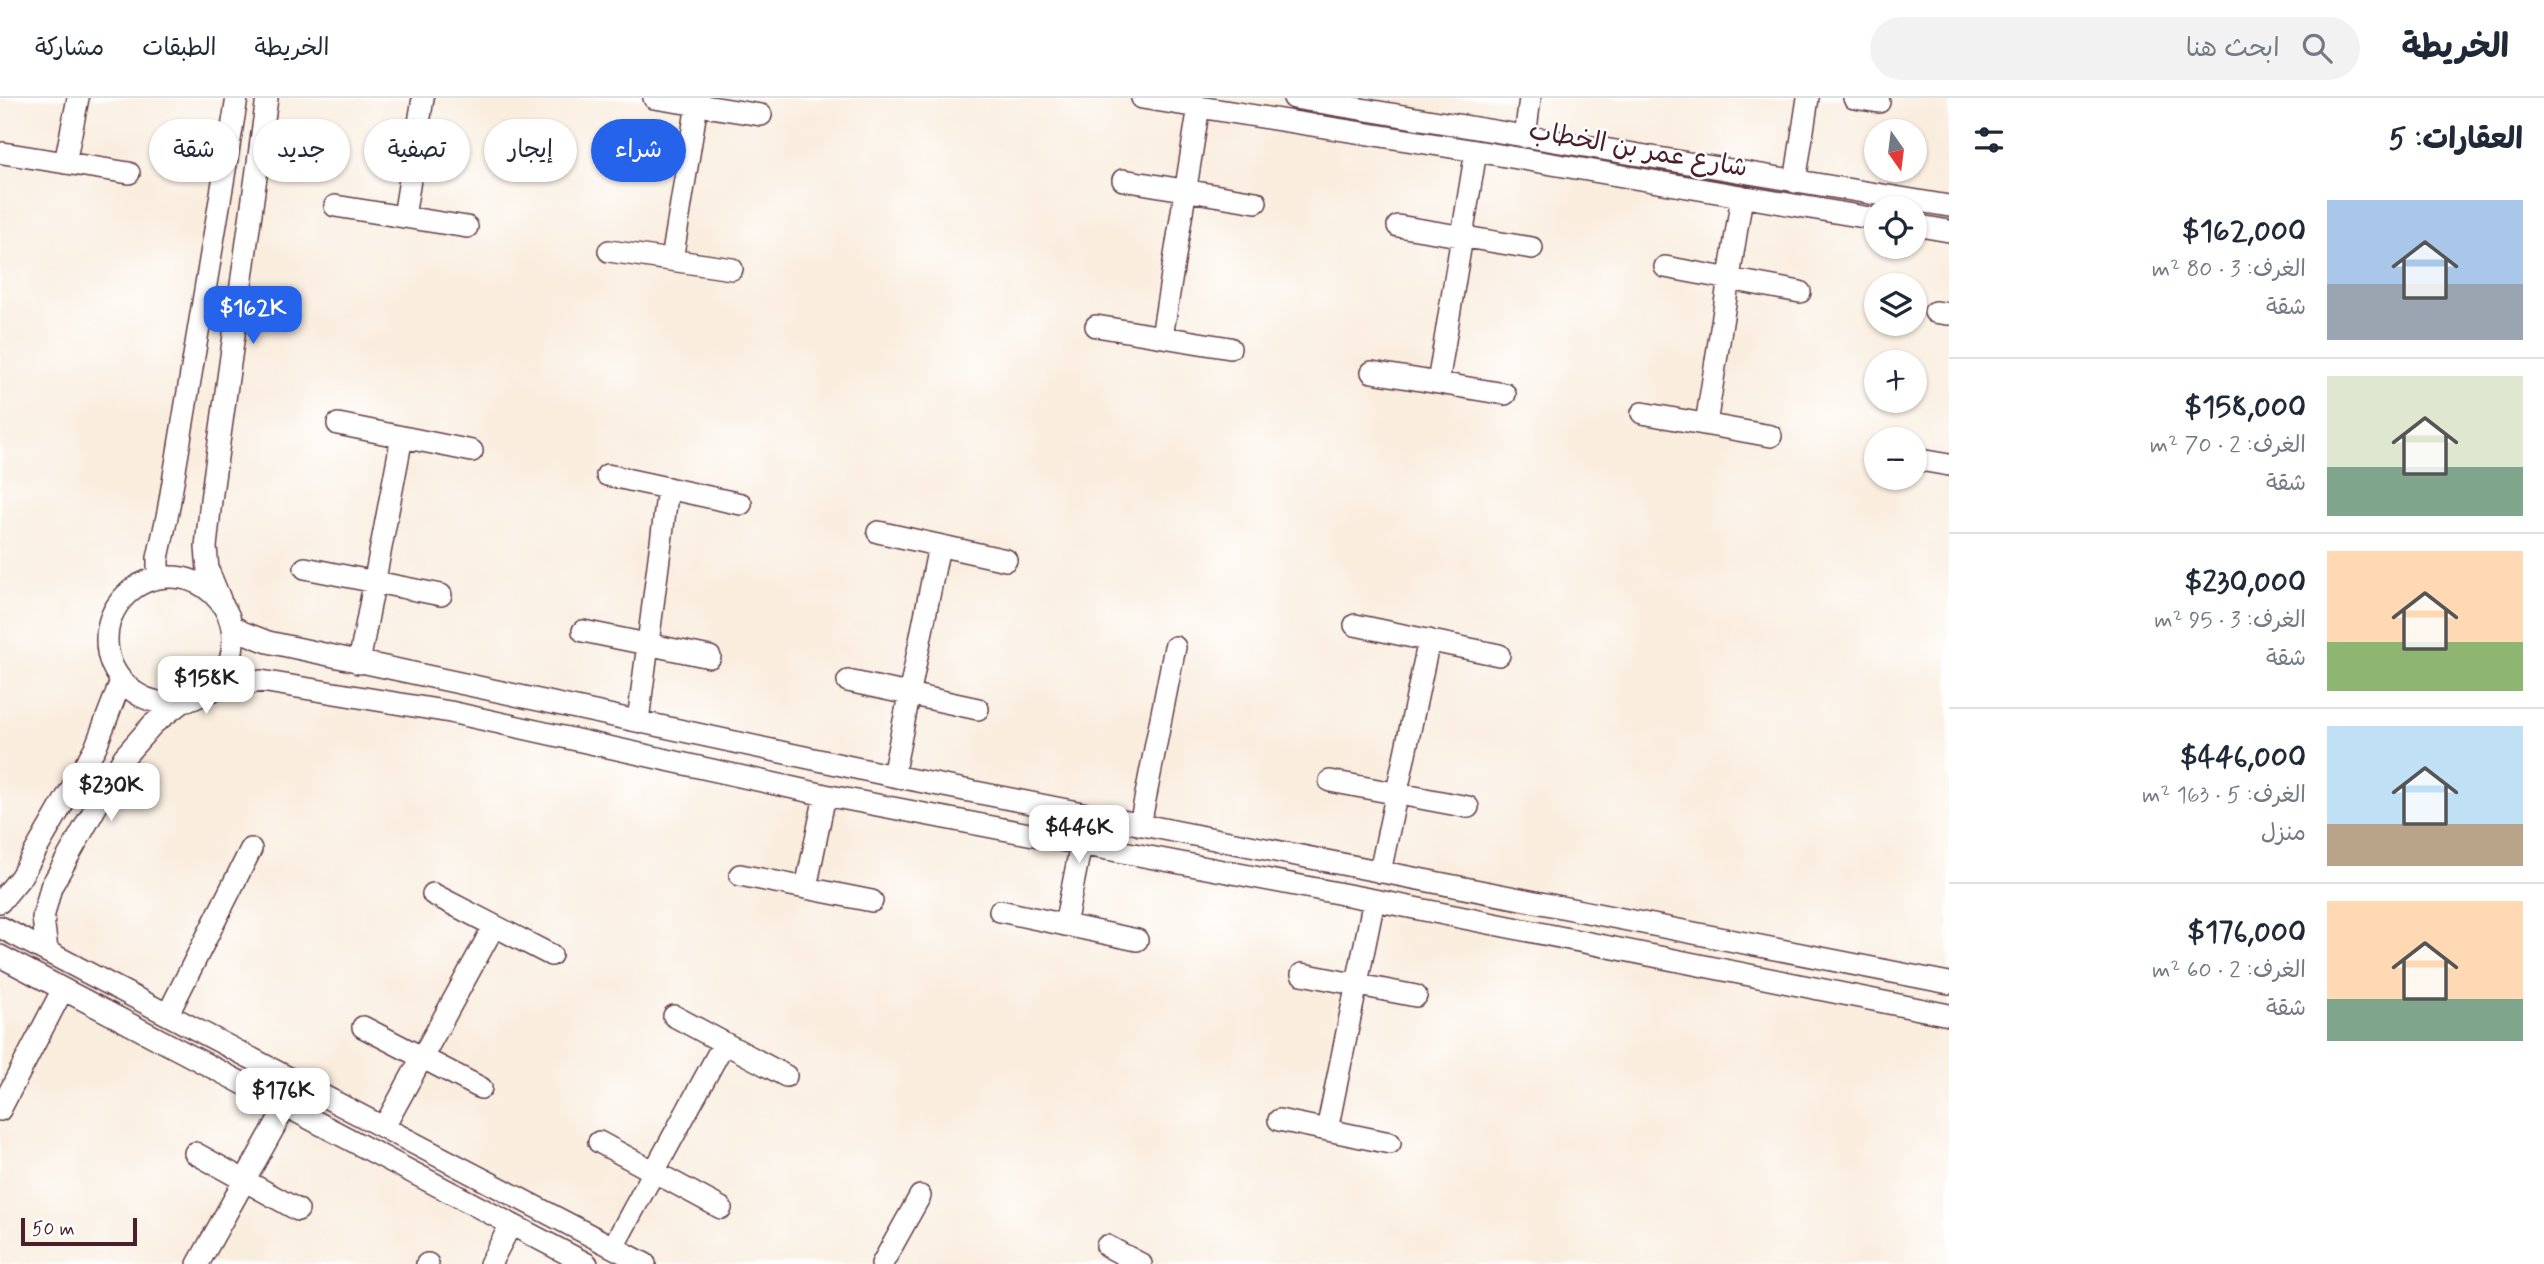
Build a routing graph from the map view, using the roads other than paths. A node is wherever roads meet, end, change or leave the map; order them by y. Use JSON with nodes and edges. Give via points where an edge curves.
{"nodes":[{"id":1,"x":78,"y":98,"type":"edge"},
{"id":2,"x":237,"y":98,"type":"edge"},
{"id":3,"x":267,"y":98,"type":"edge"},
{"id":4,"x":423,"y":98,"type":"edge"},
{"id":5,"x":654,"y":98,"type":"edge"},
{"id":6,"x":1142,"y":98,"type":"edge"},
{"id":7,"x":1294,"y":98,"type":"edge"},
{"id":8,"x":1530,"y":98,"type":"edge"},
{"id":9,"x":1808,"y":98,"type":"edge"},
{"id":10,"x":1854,"y":98,"type":"edge"},
{"id":11,"x":698,"y":101,"type":"edge"},
{"id":12,"x":1879,"y":102,"type":"dead end"},
{"id":13,"x":1199,"y":106,"type":"junction"},
{"id":14,"x":761,"y":114,"type":"dead end"},
{"id":15,"x":1525,"y":137,"type":"junction"},
{"id":16,"x":1476,"y":151,"type":"junction"},
{"id":17,"x":3,"y":153,"type":"dead end"},
{"id":18,"x":65,"y":163,"type":"junction"},
{"id":19,"x":129,"y":173,"type":"dead end"},
{"id":20,"x":1123,"y":180,"type":"dead end"},
{"id":21,"x":1795,"y":182,"type":"junction"},
{"id":22,"x":1185,"y":190,"type":"junction"},
{"id":23,"x":1742,"y":196,"type":"junction"},
{"id":24,"x":1256,"y":202,"type":"dead end"},
{"id":25,"x":335,"y":206,"type":"dead end"},
{"id":26,"x":1949,"y":206,"type":"edge"},
{"id":27,"x":404,"y":217,"type":"junction"},
{"id":28,"x":1864,"y":217,"type":"edge"},
{"id":29,"x":1398,"y":226,"type":"dead end"},
{"id":30,"x":467,"y":227,"type":"dead end"},
{"id":31,"x":1927,"y":227,"type":"edge"},
{"id":32,"x":1949,"y":231,"type":"edge"},
{"id":33,"x":1461,"y":236,"type":"junction"},
{"id":34,"x":1532,"y":247,"type":"dead end"},
{"id":35,"x":608,"y":251,"type":"dead end"},
{"id":36,"x":672,"y":260,"type":"junction"},
{"id":37,"x":1665,"y":267,"type":"dead end"},
{"id":38,"x":732,"y":269,"type":"dead end"},
{"id":39,"x":1727,"y":279,"type":"junction"},
{"id":40,"x":1800,"y":292,"type":"dead end"},
{"id":41,"x":1096,"y":326,"type":"dead end"},
{"id":42,"x":1162,"y":337,"type":"junction"},
{"id":43,"x":1230,"y":348,"type":"dead end"},
{"id":44,"x":1372,"y":372,"type":"dead end"},
{"id":45,"x":1438,"y":383,"type":"junction"},
{"id":46,"x":1505,"y":394,"type":"dead end"},
{"id":47,"x":1642,"y":413,"type":"dead end"},
{"id":48,"x":338,"y":424,"type":"dead end"},
{"id":49,"x":1706,"y":425,"type":"junction"},
{"id":50,"x":1770,"y":436,"type":"dead end"},
{"id":51,"x":402,"y":437,"type":"junction"},
{"id":52,"x":472,"y":451,"type":"dead end"},
{"id":53,"x":1927,"y":461,"type":"edge"},
{"id":54,"x":1949,"y":465,"type":"edge"},
{"id":55,"x":607,"y":475,"type":"dead end"},
{"id":56,"x":668,"y":488,"type":"junction"},
{"id":57,"x":741,"y":504,"type":"dead end"},
{"id":58,"x":878,"y":532,"type":"dead end"},
{"id":59,"x":939,"y":545,"type":"junction"},
{"id":60,"x":1006,"y":560,"type":"dead end"},
{"id":61,"x":305,"y":568,"type":"dead end"},
{"id":62,"x":158,"y":577,"type":"junction"},
{"id":63,"x":375,"y":582,"type":"junction"},
{"id":64,"x":441,"y":595,"type":"dead end"},
{"id":65,"x":219,"y":599,"type":"junction"},
{"id":66,"x":232,"y":625,"type":"junction"},
{"id":67,"x":1355,"y":625,"type":"dead end"},
{"id":68,"x":583,"y":631,"type":"dead end"},
{"id":69,"x":1429,"y":640,"type":"junction"},
{"id":70,"x":648,"y":644,"type":"junction"},
{"id":71,"x":1175,"y":647,"type":"dead end"},
{"id":72,"x":1499,"y":655,"type":"dead end"},
{"id":73,"x":710,"y":657,"type":"dead end"},
{"id":74,"x":359,"y":663,"type":"junction"},
{"id":75,"x":121,"y":681,"type":"junction"},
{"id":76,"x":848,"y":681,"type":"dead end"},
{"id":77,"x":458,"y":684,"type":"junction"},
{"id":78,"x":209,"y":691,"type":"junction"},
{"id":79,"x":909,"y":694,"type":"junction"},
{"id":80,"x":182,"y":702,"type":"junction"},
{"id":81,"x":978,"y":709,"type":"dead end"},
{"id":82,"x":450,"y":712,"type":"junction"},
{"id":83,"x":638,"y":721,"type":"junction"},
{"id":84,"x":893,"y":776,"type":"junction"},
{"id":85,"x":1331,"y":781,"type":"dead end"},
{"id":86,"x":1397,"y":794,"type":"junction"},
{"id":87,"x":825,"y":795,"type":"junction"},
{"id":88,"x":1468,"y":807,"type":"dead end"},
{"id":89,"x":1140,"y":825,"type":"junction"},
{"id":90,"x":1081,"y":844,"type":"junction"},
{"id":91,"x":251,"y":849,"type":"dead end"},
{"id":92,"x":1380,"y":872,"type":"junction"},
{"id":93,"x":740,"y":875,"type":"dead end"},
{"id":94,"x":806,"y":888,"type":"junction"},
{"id":95,"x":433,"y":894,"type":"dead end"},
{"id":96,"x":1374,"y":900,"type":"junction"},
{"id":97,"x":872,"y":901,"type":"dead end"},
{"id":98,"x":0,"y":902,"type":"edge"},
{"id":99,"x":1000,"y":911,"type":"dead end"},
{"id":100,"x":1065,"y":925,"type":"junction"},
{"id":101,"x":494,"y":926,"type":"junction"},
{"id":102,"x":0,"y":927,"type":"edge"},
{"id":103,"x":1137,"y":940,"type":"dead end"},
{"id":104,"x":47,"y":950,"type":"junction"},
{"id":105,"x":551,"y":955,"type":"dead end"},
{"id":106,"x":0,"y":956,"type":"edge"},
{"id":107,"x":1303,"y":974,"type":"dead end"},
{"id":108,"x":1949,"y":983,"type":"edge"},
{"id":109,"x":1356,"y":985,"type":"junction"},
{"id":110,"x":63,"y":989,"type":"junction"},
{"id":111,"x":1416,"y":996,"type":"dead end"},
{"id":112,"x":169,"y":1014,"type":"junction"},
{"id":113,"x":674,"y":1016,"type":"dead end"},
{"id":114,"x":1949,"y":1016,"type":"edge"},
{"id":115,"x":363,"y":1027,"type":"dead end"},
{"id":116,"x":219,"y":1040,"type":"junction"},
{"id":117,"x":724,"y":1043,"type":"junction"},
{"id":118,"x":422,"y":1058,"type":"junction"},
{"id":119,"x":206,"y":1064,"type":"junction"},
{"id":120,"x":786,"y":1076,"type":"dead end"},
{"id":121,"x":481,"y":1088,"type":"dead end"},
{"id":122,"x":286,"y":1106,"type":"junction"},
{"id":123,"x":0,"y":1110,"type":"edge"},
{"id":124,"x":1279,"y":1120,"type":"dead end"},
{"id":125,"x":384,"y":1127,"type":"junction"},
{"id":126,"x":1327,"y":1130,"type":"junction"},
{"id":127,"x":599,"y":1142,"type":"dead end"},
{"id":128,"x":1390,"y":1143,"type":"dead end"},
{"id":129,"x":195,"y":1153,"type":"dead end"},
{"id":130,"x":654,"y":1171,"type":"junction"},
{"id":131,"x":245,"y":1180,"type":"junction"},
{"id":132,"x":920,"y":1196,"type":"dead end"},
{"id":133,"x":721,"y":1208,"type":"dead end"},
{"id":134,"x":299,"y":1210,"type":"dead end"},
{"id":135,"x":511,"y":1224,"type":"junction"},
{"id":136,"x":1107,"y":1246,"type":"dead end"},
{"id":137,"x":613,"y":1247,"type":"junction"},
{"id":138,"x":198,"y":1264,"type":"edge"},
{"id":139,"x":489,"y":1264,"type":"edge"},
{"id":140,"x":587,"y":1264,"type":"edge"},
{"id":141,"x":645,"y":1264,"type":"edge"},
{"id":142,"x":882,"y":1264,"type":"edge"},
{"id":143,"x":1141,"y":1264,"type":"edge"}],
"edges":[{"from":1,"to":18,"type":"street"},
{"from":2,"to":62,"type":"street"},
{"from":3,"to":65,"type":"street","via":[[206,547],[208,570]]},
{"from":4,"to":27,"type":"street"},
{"from":5,"to":11,"type":"street"},
{"from":6,"to":13,"type":"street","name":"شارع عمر بن الخطاب"},
{"from":7,"to":15,"type":"street","name":"شارع عمر بن الخطاب"},
{"from":8,"to":15,"type":"street"},
{"from":9,"to":21,"type":"street"},
{"from":10,"to":12,"type":"street"},
{"from":11,"to":14,"type":"street"},
{"from":11,"to":36,"type":"street"},
{"from":13,"to":16,"type":"street","name":"شارع عمر بن الخطاب"},
{"from":13,"to":22,"type":"street"},
{"from":15,"to":21,"type":"street","name":"شارع عمر بن الخطاب"},
{"from":16,"to":23,"type":"street","name":"شارع عمر بن الخطاب"},
{"from":16,"to":33,"type":"street"},
{"from":17,"to":18,"type":"street"},
{"from":18,"to":19,"type":"street"},
{"from":20,"to":22,"type":"street"},
{"from":21,"to":26,"type":"street","name":"شارع عمر بن الخطاب"},
{"from":22,"to":24,"type":"street"},
{"from":22,"to":42,"type":"street"},
{"from":23,"to":28,"type":"street","name":"شارع عمر بن الخطاب"},
{"from":23,"to":39,"type":"street"},
{"from":25,"to":27,"type":"street"},
{"from":27,"to":30,"type":"street"},
{"from":29,"to":33,"type":"street"},
{"from":31,"to":32,"type":"street"},
{"from":33,"to":34,"type":"street"},
{"from":33,"to":45,"type":"street"},
{"from":35,"to":36,"type":"street"},
{"from":36,"to":38,"type":"street"},
{"from":37,"to":39,"type":"street"},
{"from":39,"to":40,"type":"street"},
{"from":39,"to":49,"type":"street"},
{"from":41,"to":42,"type":"street"},
{"from":42,"to":43,"type":"street"},
{"from":44,"to":45,"type":"street"},
{"from":45,"to":46,"type":"street"},
{"from":47,"to":49,"type":"street"},
{"from":48,"to":51,"type":"street"},
{"from":49,"to":50,"type":"street"},
{"from":51,"to":52,"type":"street"},
{"from":51,"to":63,"type":"street"},
{"from":53,"to":54,"type":"street"},
{"from":55,"to":56,"type":"street"},
{"from":56,"to":57,"type":"street"},
{"from":56,"to":70,"type":"street"},
{"from":58,"to":59,"type":"street"},
{"from":59,"to":60,"type":"street"},
{"from":59,"to":79,"type":"street"},
{"from":61,"to":63,"type":"street"},
{"from":62,"to":65,"type":"street","via":[[192,580]]},
{"from":62,"to":75,"type":"street","via":[[131,590],[112,614],[107,644]]},
{"from":63,"to":64,"type":"street"},
{"from":63,"to":74,"type":"street"},
{"from":65,"to":66,"type":"street"},
{"from":66,"to":74,"type":"street","via":[[258,640]]},
{"from":66,"to":78,"type":"street","via":[[228,668]]},
{"from":67,"to":69,"type":"street"},
{"from":68,"to":70,"type":"street"},
{"from":69,"to":72,"type":"street"},
{"from":69,"to":86,"type":"street"},
{"from":70,"to":73,"type":"street"},
{"from":70,"to":83,"type":"street"},
{"from":71,"to":89,"type":"street"},
{"from":74,"to":77,"type":"street"},
{"from":75,"to":80,"type":"street","via":[[152,700]]},
{"from":75,"to":98,"type":"street","via":[[96,746],[20,878]]},
{"from":76,"to":79,"type":"street"},
{"from":77,"to":82,"type":"street"},
{"from":77,"to":83,"type":"street"},
{"from":78,"to":80,"type":"street"},
{"from":78,"to":82,"type":"street","via":[[261,681]]},
{"from":79,"to":81,"type":"street"},
{"from":79,"to":84,"type":"street"},
{"from":80,"to":104,"type":"street","via":[[153,724],[124,757],[51,887],[43,918]]},
{"from":82,"to":87,"type":"street"},
{"from":83,"to":84,"type":"street"},
{"from":84,"to":89,"type":"street"},
{"from":85,"to":86,"type":"street"},
{"from":86,"to":88,"type":"street"},
{"from":86,"to":92,"type":"street"},
{"from":87,"to":90,"type":"street"},
{"from":87,"to":94,"type":"street"},
{"from":89,"to":92,"type":"street"},
{"from":90,"to":96,"type":"street"},
{"from":90,"to":100,"type":"street"},
{"from":91,"to":112,"type":"street"},
{"from":92,"to":108,"type":"street"},
{"from":93,"to":94,"type":"street"},
{"from":94,"to":97,"type":"street"},
{"from":95,"to":101,"type":"street"},
{"from":96,"to":109,"type":"street"},
{"from":96,"to":114,"type":"street"},
{"from":99,"to":100,"type":"street"},
{"from":100,"to":103,"type":"street"},
{"from":101,"to":105,"type":"street"},
{"from":101,"to":118,"type":"street"},
{"from":102,"to":104,"type":"street"},
{"from":104,"to":112,"type":"street"},
{"from":106,"to":110,"type":"street"},
{"from":107,"to":109,"type":"street"},
{"from":109,"to":111,"type":"street"},
{"from":109,"to":126,"type":"street"},
{"from":110,"to":119,"type":"street"},
{"from":110,"to":123,"type":"street"},
{"from":112,"to":116,"type":"street"},
{"from":113,"to":117,"type":"street"},
{"from":115,"to":118,"type":"street"},
{"from":116,"to":119,"type":"street"},
{"from":116,"to":125,"type":"street"},
{"from":117,"to":120,"type":"street"},
{"from":117,"to":130,"type":"street"},
{"from":118,"to":121,"type":"street"},
{"from":118,"to":125,"type":"street"},
{"from":119,"to":122,"type":"street"},
{"from":122,"to":131,"type":"street"},
{"from":122,"to":135,"type":"street"},
{"from":124,"to":126,"type":"street"},
{"from":125,"to":137,"type":"street"},
{"from":126,"to":128,"type":"street"},
{"from":127,"to":130,"type":"street"},
{"from":129,"to":131,"type":"street"},
{"from":130,"to":133,"type":"street"},
{"from":130,"to":137,"type":"street"},
{"from":131,"to":134,"type":"street"},
{"from":131,"to":138,"type":"street"},
{"from":132,"to":142,"type":"street"},
{"from":135,"to":139,"type":"street"},
{"from":135,"to":140,"type":"street"},
{"from":136,"to":143,"type":"street"},
{"from":137,"to":141,"type":"street"}]}
